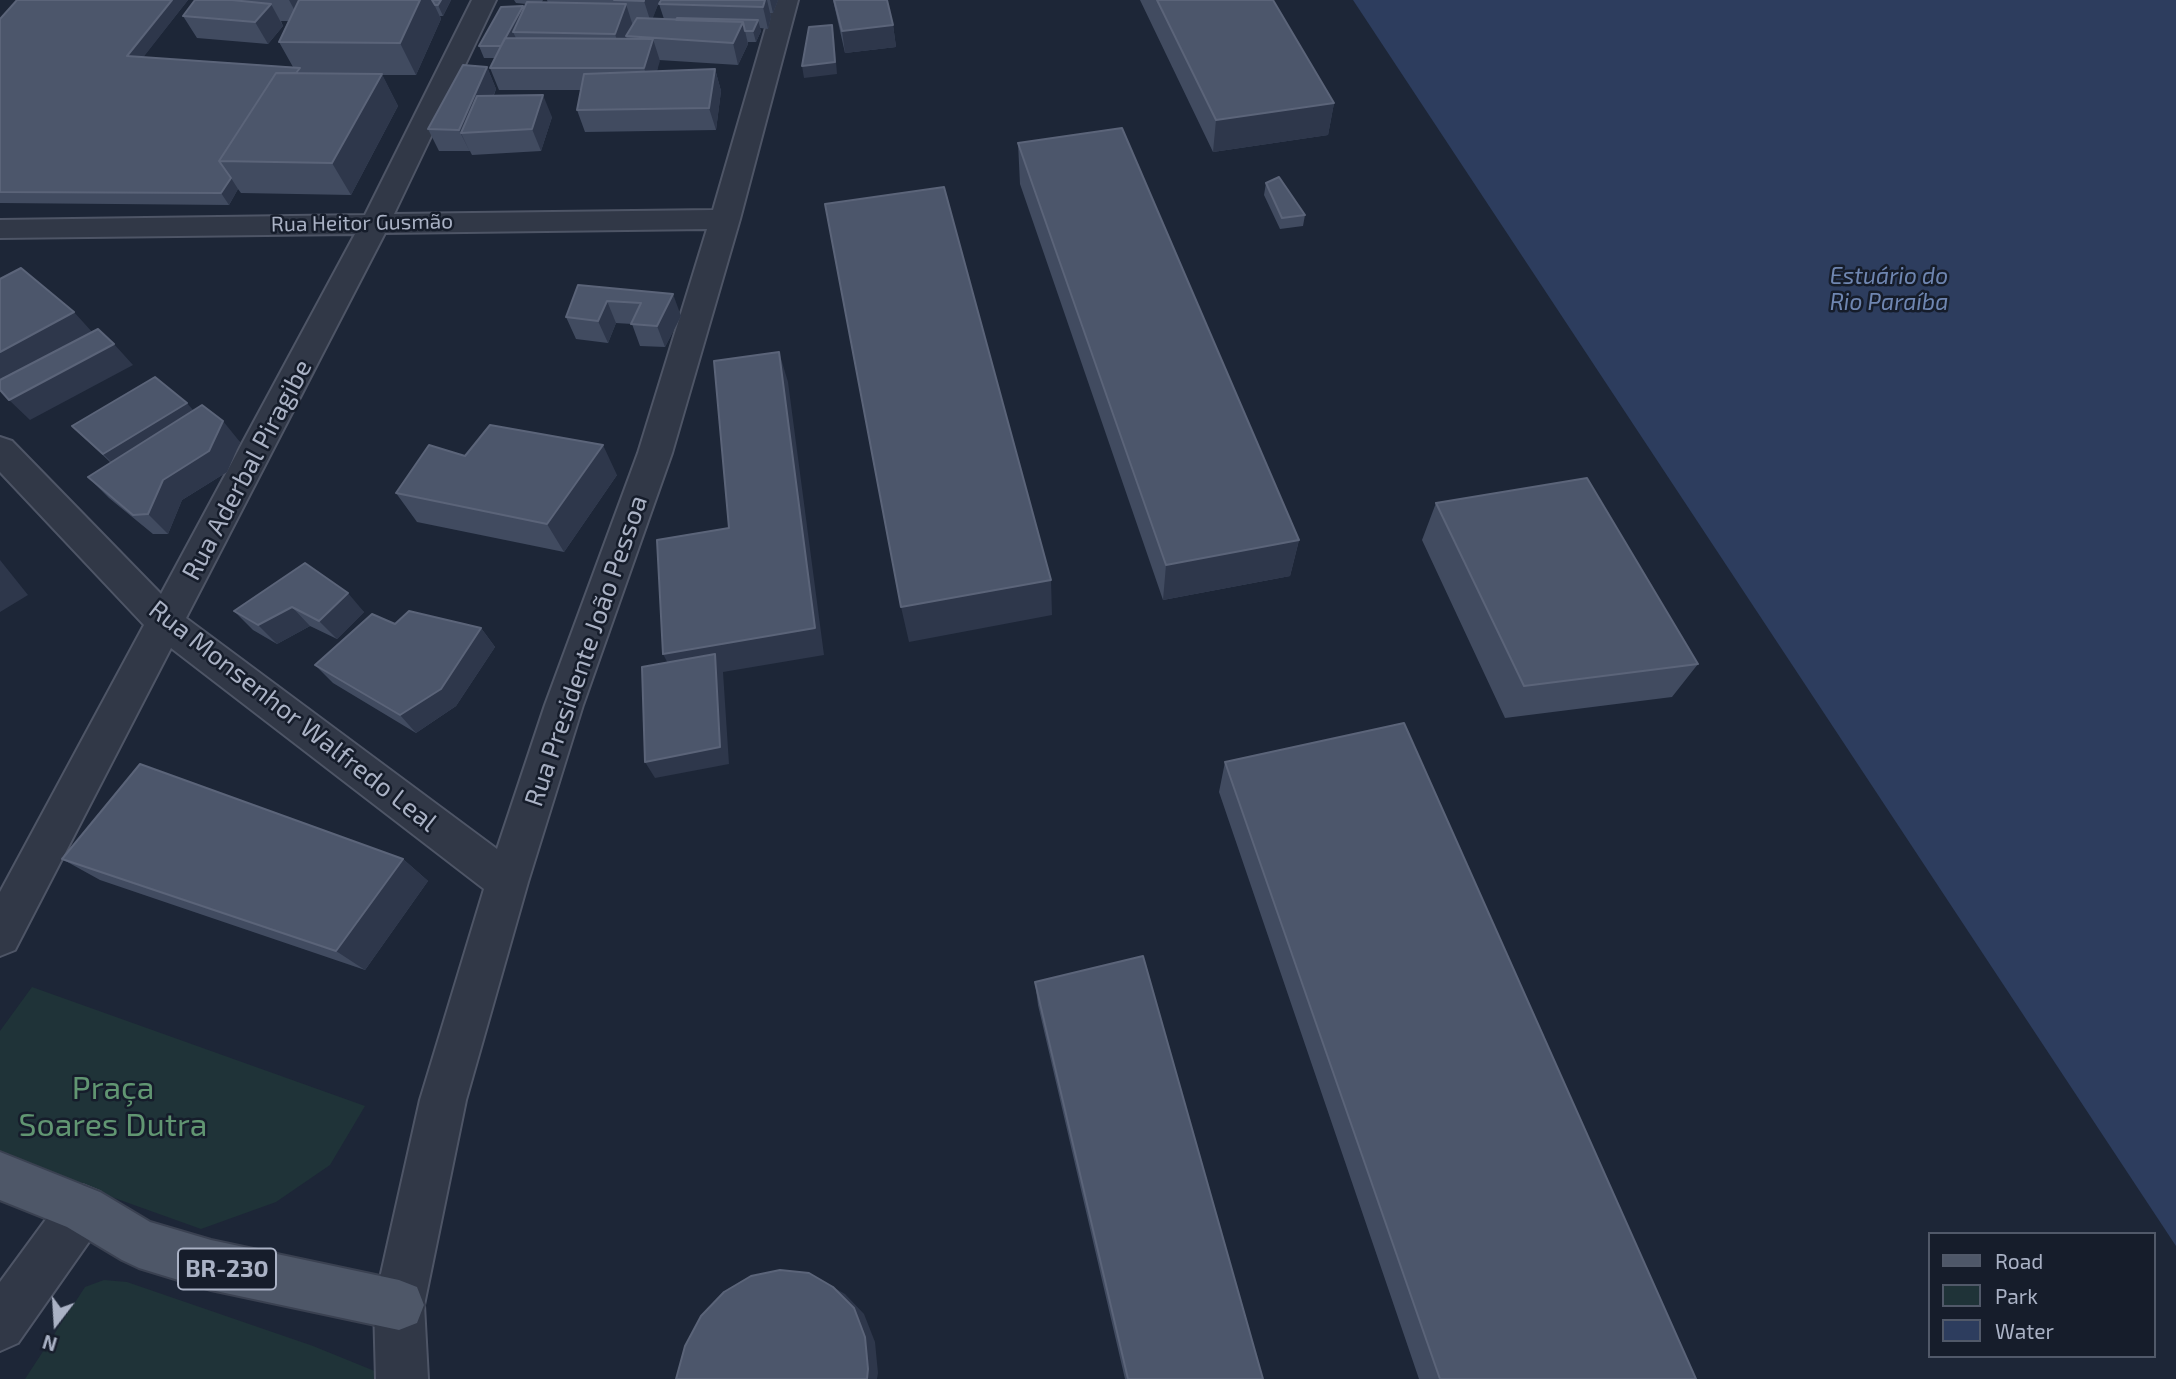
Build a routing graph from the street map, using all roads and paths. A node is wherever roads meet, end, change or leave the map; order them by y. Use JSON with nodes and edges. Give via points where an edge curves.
{"nodes":[{"id":1,"x":484,"y":0,"type":"edge"},
{"id":2,"x":786,"y":0,"type":"edge"},
{"id":3,"x":725,"y":219,"type":"junction"},
{"id":4,"x":376,"y":222,"type":"junction"},
{"id":5,"x":0,"y":229,"type":"edge"},
{"id":6,"x":0,"y":450,"type":"edge"},
{"id":7,"x":167,"y":624,"type":"junction"},
{"id":8,"x":507,"y":882,"type":"junction"},
{"id":9,"x":0,"y":935,"type":"edge"},
{"id":10,"x":0,"y":1176,"type":"edge"},
{"id":11,"x":83,"y":1209,"type":"junction"},
{"id":12,"x":399,"y":1305,"type":"junction"},
{"id":13,"x":0,"y":1325,"type":"edge"},
{"id":14,"x":402,"y":1379,"type":"edge"}],
"edges":[{"from":1,"to":4,"type":"street","name":"Rua Aderbal Piragibe"},
{"from":2,"to":3,"type":"street","name":"Rua Presidente João Pessoa"},
{"from":3,"to":4,"type":"street","name":"Rua Heitor Gusmão"},
{"from":3,"to":8,"type":"street","name":"Rua Presidente João Pessoa","via":[[655,453],[564,705]]},
{"from":4,"to":5,"type":"street","name":"Rua Heitor Gusmão"},
{"from":4,"to":7,"type":"street","name":"Rua Aderbal Piragibe"},
{"from":6,"to":7,"type":"street","name":"Rua Monsenhor Walfredo Leal"},
{"from":7,"to":8,"type":"street","name":"Rua Monsenhor Walfredo Leal"},
{"from":7,"to":9,"type":"street","name":"Rua Aderbal Piragibe"},
{"from":8,"to":12,"type":"street","name":"Rua Presidente João Pessoa","via":[[443,1100]]},
{"from":10,"to":11,"type":"main road","number":"BR-230"},
{"from":11,"to":12,"type":"main road","number":"BR-230","via":[[138,1243],[211,1265]]},
{"from":11,"to":13,"type":"street"},
{"from":12,"to":14,"type":"street","name":"Rua Presidente João Pessoa"}]}
